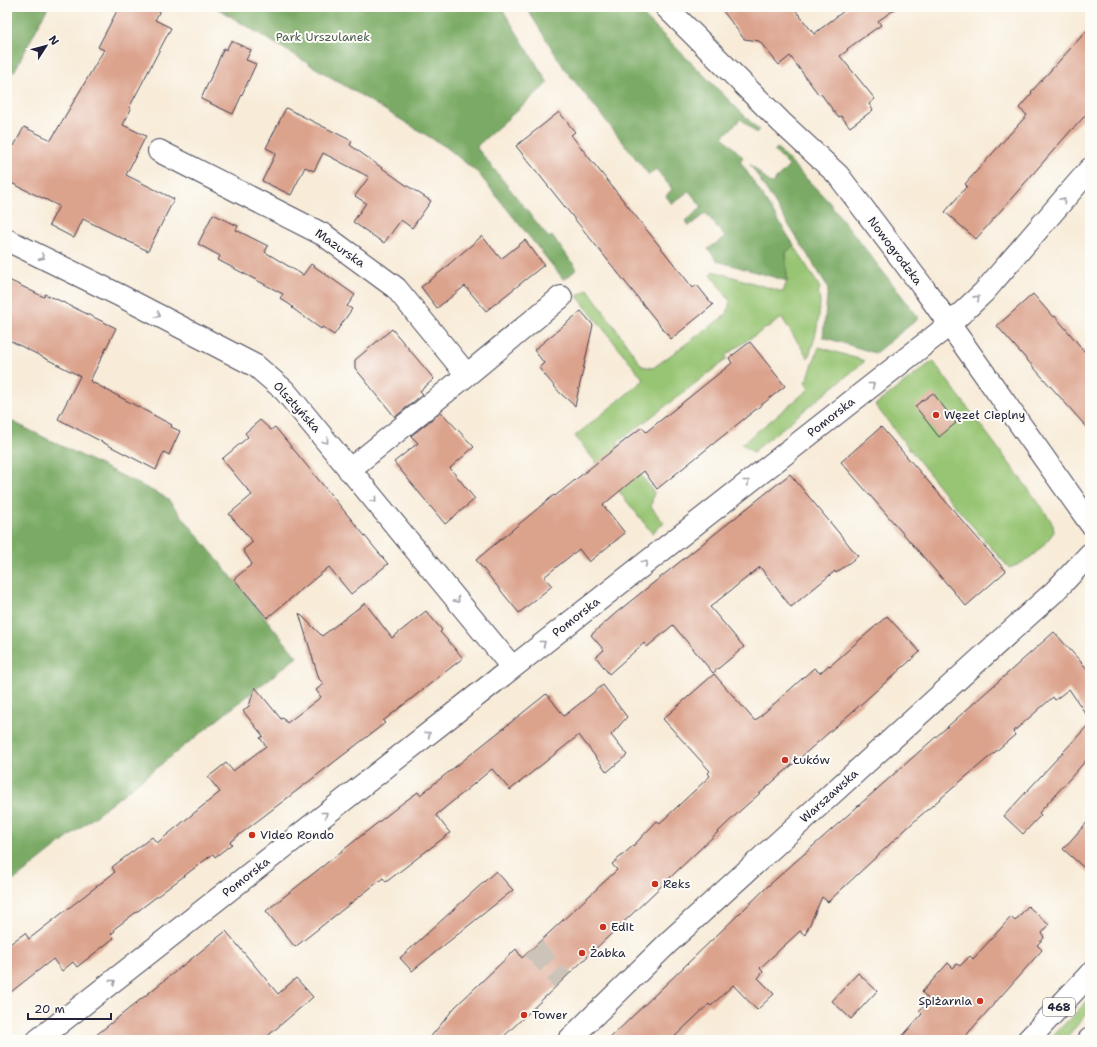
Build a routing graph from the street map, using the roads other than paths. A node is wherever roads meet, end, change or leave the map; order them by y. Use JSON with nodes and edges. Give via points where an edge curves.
{"nodes":[{"id":1,"x":666,"y":7,"type":"edge"},
{"id":2,"x":159,"y":151,"type":"dead end"},
{"id":3,"x":1090,"y":169,"type":"edge"},
{"id":4,"x":7,"y":240,"type":"edge"},
{"id":5,"x":561,"y":298,"type":"dead end"},
{"id":6,"x":949,"y":325,"type":"junction"},
{"id":7,"x":467,"y":375,"type":"junction"},
{"id":8,"x":349,"y":470,"type":"junction"},
{"id":9,"x":1090,"y":523,"type":"edge"},
{"id":10,"x":1090,"y":554,"type":"edge"},
{"id":11,"x":512,"y":667,"type":"junction"},
{"id":12,"x":1090,"y":974,"type":"edge"},
{"id":13,"x":38,"y":1040,"type":"edge"},
{"id":14,"x":569,"y":1040,"type":"edge"},
{"id":15,"x":1028,"y":1040,"type":"edge"}],
"edges":[{"from":1,"to":6,"type":"street","name":"Nowogrodzka","via":[[838,175]]},
{"from":2,"to":7,"type":"street","name":"Mazurska","via":[[324,235],[396,288]]},
{"from":6,"to":3,"type":"street","name":"Pomorska","one_way":true,"via":[[984,292]]},
{"from":4,"to":8,"type":"street","name":"Olsztyńska","one_way":true,"via":[[256,366],[285,391]]},
{"from":5,"to":7,"type":"street"},
{"from":6,"to":9,"type":"street","name":"Nowogrodzka"},
{"from":11,"to":6,"type":"street","name":"Pomorska","one_way":true},
{"from":7,"to":8,"type":"street"},
{"from":8,"to":11,"type":"street","name":"Olsztyńska","one_way":true},
{"from":10,"to":14,"type":"street","name":"Warszawska","via":[[1050,596],[670,941]]},
{"from":13,"to":11,"type":"street","name":"Pomorska","one_way":true},
{"from":12,"to":15,"type":"street","number":"468"}]}
